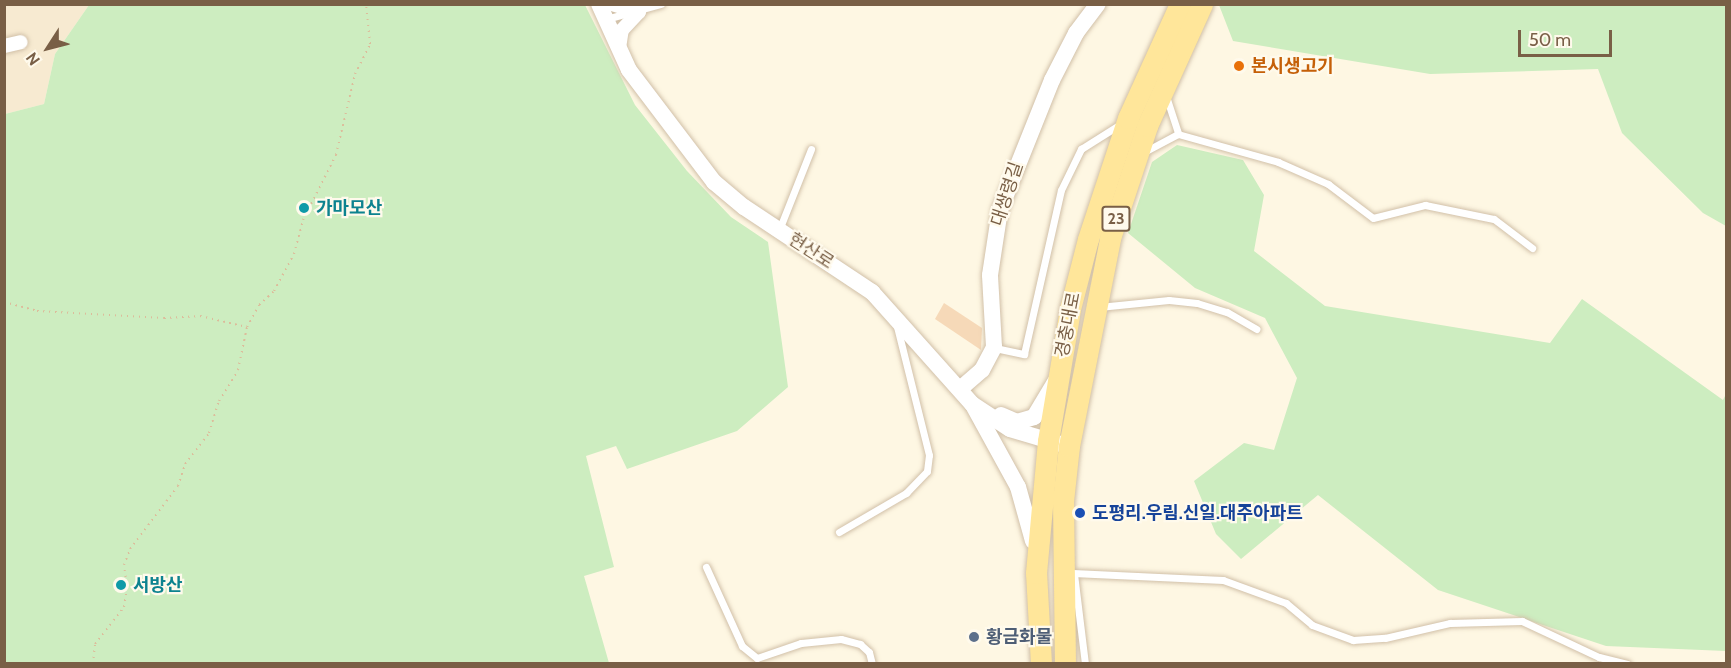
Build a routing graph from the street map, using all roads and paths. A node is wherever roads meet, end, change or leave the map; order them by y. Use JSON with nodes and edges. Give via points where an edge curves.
{"nodes":[{"id":1,"x":366,"y":4,"type":"edge"},
{"id":2,"x":661,"y":4,"type":"edge"},
{"id":3,"x":1098,"y":4,"type":"edge"},
{"id":4,"x":1180,"y":4,"type":"edge"},
{"id":5,"x":1202,"y":4,"type":"edge"},
{"id":6,"x":606,"y":9,"type":"edge"},
{"id":7,"x":639,"y":12,"type":"junction"},
{"id":8,"x":21,"y":42,"type":"dead end"},
{"id":9,"x":4,"y":46,"type":"edge"},
{"id":10,"x":619,"y":48,"type":"junction"},
{"id":11,"x":1165,"y":93,"type":"junction"},
{"id":12,"x":1128,"y":118,"type":"junction"},
{"id":13,"x":1178,"y":134,"type":"junction"},
{"id":14,"x":811,"y":149,"type":"dead end"},
{"id":15,"x":1137,"y":157,"type":"junction"},
{"id":16,"x":778,"y":230,"type":"junction"},
{"id":17,"x":1532,"y":248,"type":"dead end"},
{"id":18,"x":4,"y":302,"type":"edge"},
{"id":19,"x":1096,"y":307,"type":"junction"},
{"id":20,"x":893,"y":313,"type":"junction"},
{"id":21,"x":247,"y":327,"type":"junction"},
{"id":22,"x":1256,"y":329,"type":"dead end"},
{"id":23,"x":994,"y":347,"type":"junction"},
{"id":24,"x":1059,"y":377,"type":"junction"},
{"id":25,"x":960,"y":389,"type":"junction"},
{"id":26,"x":972,"y":404,"type":"junction"},
{"id":27,"x":1048,"y":441,"type":"junction"},
{"id":28,"x":1069,"y":446,"type":"junction"},
{"id":29,"x":1063,"y":501,"type":"junction"},
{"id":30,"x":839,"y":532,"type":"dead end"},
{"id":31,"x":706,"y":567,"type":"dead end"},
{"id":32,"x":1036,"y":573,"type":"junction"},
{"id":33,"x":1073,"y":573,"type":"junction"},
{"id":34,"x":93,"y":663,"type":"edge"},
{"id":35,"x":872,"y":663,"type":"edge"},
{"id":36,"x":1041,"y":663,"type":"edge"},
{"id":37,"x":1065,"y":663,"type":"edge"},
{"id":38,"x":1085,"y":663,"type":"edge"},
{"id":39,"x":1627,"y":663,"type":"edge"}],
"edges":[{"from":1,"to":21,"type":"path","via":[[370,44],[355,74],[336,155],[303,220],[294,254]]},
{"from":2,"to":7,"type":"lane"},
{"from":3,"to":23,"type":"street","name":"대쌍령길","via":[[1076,33],[1052,80],[1000,210],[990,275]]},
{"from":4,"to":12,"type":"main road","name":"경충대로","number":"23"},
{"from":5,"to":11,"type":"main road","name":"경충대로","number":"23"},
{"from":6,"to":7,"type":"street"},
{"from":6,"to":10,"type":"street","name":"현산로"},
{"from":7,"to":10,"type":"street","via":[[622,30]]},
{"from":8,"to":9,"type":"street"},
{"from":10,"to":16,"type":"street","name":"현산로","via":[[654,106],[714,182]]},
{"from":11,"to":13,"type":"lane"},
{"from":11,"to":15,"type":"main road","name":"경충대로","number":"23","via":[[1147,126]]},
{"from":12,"to":23,"type":"lane","via":[[1105,137],[1081,149],[1060,190],[1024,354]]},
{"from":12,"to":24,"type":"main road","name":"경충대로","number":"23","via":[[1088,239],[1070,309]]},
{"from":13,"to":15,"type":"lane"},
{"from":13,"to":17,"type":"lane","via":[[1278,162],[1328,184],[1373,218],[1425,205],[1494,219]]},
{"from":14,"to":16,"type":"lane"},
{"from":15,"to":19,"type":"main road","name":"경충대로","number":"23","via":[[1110,238]]},
{"from":16,"to":20,"type":"street","name":"현산로","via":[[872,292]]},
{"from":18,"to":21,"type":"path","via":[[37,310],[164,318],[200,316]]},
{"from":19,"to":22,"type":"lane","via":[[1169,300],[1197,303],[1227,312]]},
{"from":19,"to":28,"type":"main road","name":"경충대로","number":"23"},
{"from":20,"to":25,"type":"street","name":"현산로"},
{"from":20,"to":30,"type":"lane","via":[[929,454],[927,471],[906,493]]},
{"from":21,"to":34,"type":"path","via":[[238,370],[219,401],[209,433],[185,464],[178,486],[130,549],[124,565],[128,589],[124,607],[95,644]]},
{"from":23,"to":25,"type":"street","via":[[982,370]]},
{"from":24,"to":26,"type":"street","via":[[1034,417],[1017,422]]},
{"from":24,"to":27,"type":"main road","name":"경충대로","number":"23"},
{"from":25,"to":26,"type":"street","name":"현산로"},
{"from":26,"to":27,"type":"street","name":"현산로","via":[[1010,429]]},
{"from":26,"to":32,"type":"street","via":[[1018,487],[1031,523]]},
{"from":27,"to":28,"type":"street","name":"현산로"},
{"from":27,"to":32,"type":"main road","name":"경충대로","number":"23"},
{"from":28,"to":29,"type":"main road","name":"경충대로","number":"23"},
{"from":29,"to":33,"type":"lane"},
{"from":29,"to":37,"type":"main road","name":"경충대로","number":"23"},
{"from":31,"to":35,"type":"lane","via":[[742,646],[757,657],[801,643],[841,639],[860,644],[869,652]]},
{"from":32,"to":36,"type":"main road","name":"경충대로","number":"23"},
{"from":33,"to":38,"type":"lane"},
{"from":33,"to":39,"type":"lane","via":[[1223,580],[1286,603],[1312,625],[1353,640],[1385,638],[1450,623],[1522,621],[1599,657]]}]}
